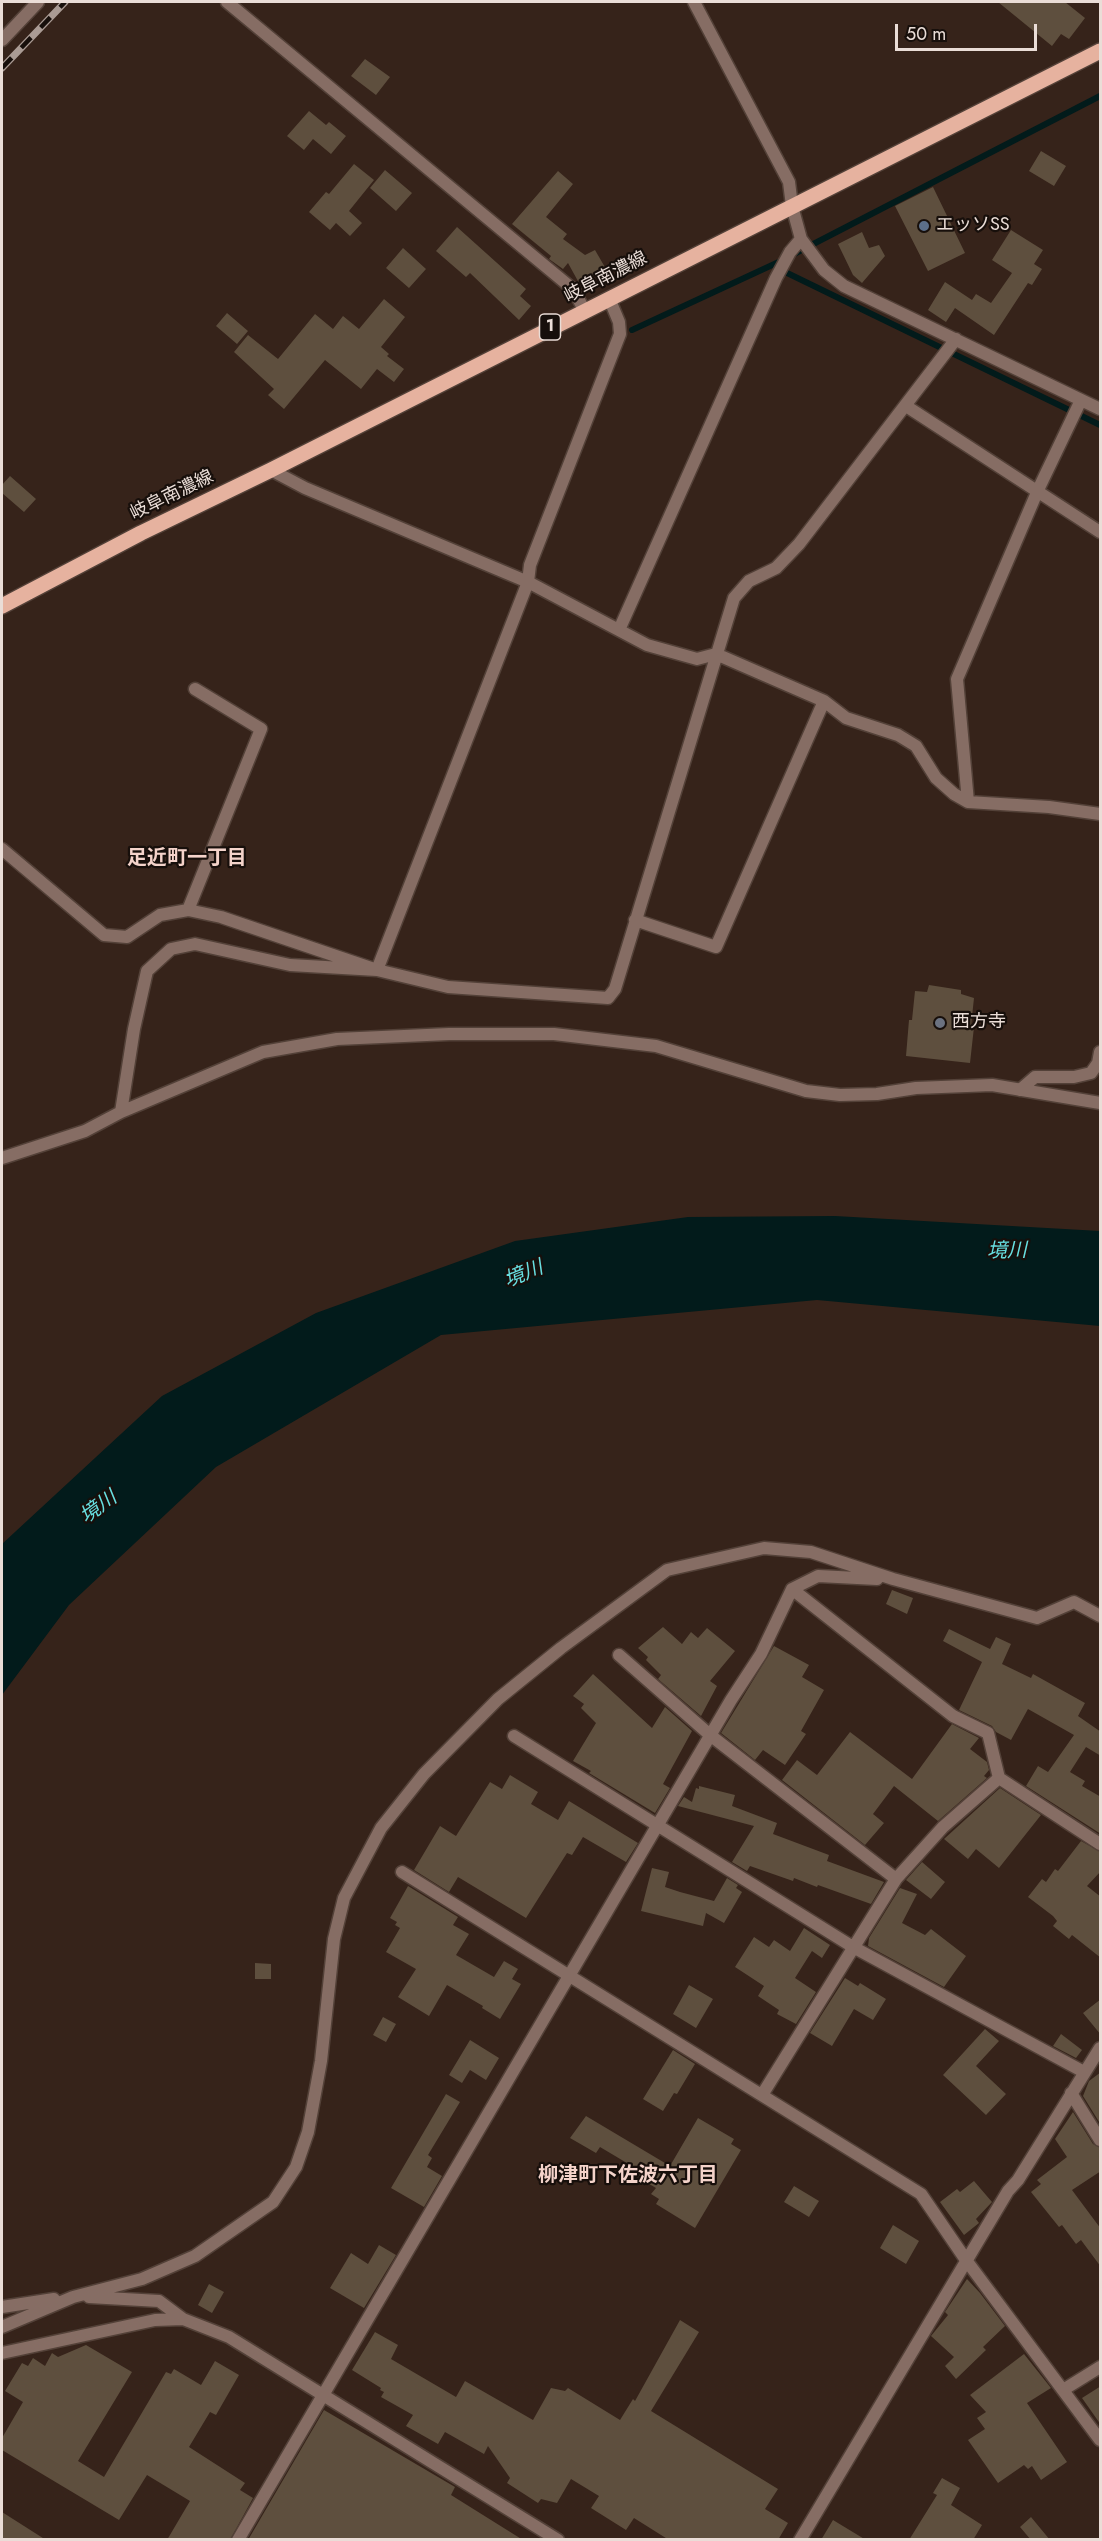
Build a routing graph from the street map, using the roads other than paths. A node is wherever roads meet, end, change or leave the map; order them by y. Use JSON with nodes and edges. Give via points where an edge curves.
{"nodes":[{"id":1,"x":38,"y":2,"type":"edge"},
{"id":2,"x":227,"y":2,"type":"edge"},
{"id":3,"x":694,"y":2,"type":"edge"},
{"id":4,"x":2,"y":40,"type":"edge"},
{"id":5,"x":1101,"y":51,"type":"edge"},
{"id":6,"x":792,"y":206,"type":"junction"},
{"id":7,"x":801,"y":239,"type":"junction"},
{"id":8,"x":609,"y":298,"type":"junction"},
{"id":9,"x":584,"y":310,"type":"junction"},
{"id":10,"x":956,"y":339,"type":"junction"},
{"id":11,"x":1081,"y":400,"type":"junction"},
{"id":12,"x":906,"y":406,"type":"junction"},
{"id":13,"x":1101,"y":409,"type":"edge"},
{"id":14,"x":271,"y":470,"type":"junction"},
{"id":15,"x":1038,"y":490,"type":"junction"},
{"id":16,"x":1101,"y":532,"type":"edge"},
{"id":17,"x":528,"y":582,"type":"junction"},
{"id":18,"x":2,"y":606,"type":"edge"},
{"id":19,"x":619,"y":630,"type":"junction"},
{"id":20,"x":716,"y":654,"type":"junction"},
{"id":21,"x":195,"y":689,"type":"dead end"},
{"id":22,"x":824,"y":701,"type":"junction"},
{"id":23,"x":968,"y":802,"type":"junction"},
{"id":24,"x":1101,"y":814,"type":"edge"},
{"id":25,"x":2,"y":849,"type":"edge"},
{"id":26,"x":188,"y":910,"type":"junction"},
{"id":27,"x":635,"y":921,"type":"junction"},
{"id":28,"x":377,"y":970,"type":"junction"},
{"id":29,"x":1101,"y":1052,"type":"edge"},
{"id":30,"x":1020,"y":1090,"type":"junction"},
{"id":31,"x":1101,"y":1103,"type":"edge"},
{"id":32,"x":121,"y":1112,"type":"junction"},
{"id":33,"x":2,"y":1158,"type":"edge"},
{"id":34,"x":893,"y":1579,"type":"junction"},
{"id":35,"x":792,"y":1589,"type":"junction"},
{"id":36,"x":1101,"y":1616,"type":"edge"},
{"id":37,"x":619,"y":1655,"type":"dead end"},
{"id":38,"x":710,"y":1735,"type":"junction"},
{"id":39,"x":514,"y":1736,"type":"dead end"},
{"id":40,"x":999,"y":1778,"type":"junction"},
{"id":41,"x":657,"y":1825,"type":"junction"},
{"id":42,"x":1101,"y":1844,"type":"edge"},
{"id":43,"x":402,"y":1872,"type":"dead end"},
{"id":44,"x":896,"y":1879,"type":"junction"},
{"id":45,"x":853,"y":1947,"type":"junction"},
{"id":46,"x":570,"y":1976,"type":"junction"},
{"id":47,"x":1101,"y":2048,"type":"edge"},
{"id":48,"x":1084,"y":2072,"type":"junction"},
{"id":49,"x":1071,"y":2093,"type":"junction"},
{"id":50,"x":762,"y":2095,"type":"junction"},
{"id":51,"x":1101,"y":2140,"type":"edge"},
{"id":52,"x":966,"y":2260,"type":"junction"},
{"id":53,"x":72,"y":2296,"type":"junction"},
{"id":54,"x":2,"y":2307,"type":"edge"},
{"id":55,"x":183,"y":2319,"type":"junction"},
{"id":56,"x":2,"y":2327,"type":"edge"},
{"id":57,"x":2,"y":2353,"type":"edge"},
{"id":58,"x":1101,"y":2367,"type":"edge"},
{"id":59,"x":1063,"y":2390,"type":"junction"},
{"id":60,"x":322,"y":2396,"type":"junction"},
{"id":61,"x":1101,"y":2440,"type":"edge"},
{"id":62,"x":238,"y":2540,"type":"edge"},
{"id":63,"x":558,"y":2540,"type":"edge"},
{"id":64,"x":800,"y":2540,"type":"edge"}],
"edges":[{"from":1,"to":4,"type":"street"},
{"from":2,"to":9,"type":"street","via":[[574,290]]},
{"from":3,"to":6,"type":"street","via":[[789,182]]},
{"from":5,"to":6,"type":"main road","name":"岐阜南濃線","number":"1"},
{"from":6,"to":7,"type":"street"},
{"from":6,"to":8,"type":"main road","name":"岐阜南濃線","number":"1"},
{"from":7,"to":10,"type":"street","via":[[824,270],[844,286]]},
{"from":7,"to":19,"type":"street","via":[[776,278]]},
{"from":8,"to":9,"type":"main road","name":"岐阜南濃線","number":"1"},
{"from":8,"to":17,"type":"street","via":[[620,334],[530,566]]},
{"from":9,"to":14,"type":"main road","name":"岐阜南濃線","number":"1"},
{"from":10,"to":11,"type":"street"},
{"from":10,"to":12,"type":"street"},
{"from":11,"to":13,"type":"street"},
{"from":11,"to":15,"type":"street"},
{"from":12,"to":15,"type":"street"},
{"from":12,"to":20,"type":"street","via":[[799,544],[776,568],[749,581],[734,598]]},
{"from":14,"to":17,"type":"street"},
{"from":14,"to":18,"type":"main road","name":"岐阜南濃線","number":"1"},
{"from":15,"to":16,"type":"street"},
{"from":15,"to":23,"type":"street","via":[[957,679]]},
{"from":17,"to":19,"type":"street"},
{"from":17,"to":28,"type":"street"},
{"from":19,"to":20,"type":"street","via":[[647,645],[697,659]]},
{"from":20,"to":22,"type":"street"},
{"from":20,"to":27,"type":"street"},
{"from":21,"to":26,"type":"street","via":[[261,729]]},
{"from":22,"to":23,"type":"street","via":[[846,718],[898,735],[915,746],[936,778]]},
{"from":22,"to":27,"type":"street","via":[[716,947]]},
{"from":23,"to":24,"type":"street"},
{"from":25,"to":26,"type":"street","via":[[104,935],[127,937],[160,915]]},
{"from":26,"to":28,"type":"street","via":[[221,917]]},
{"from":27,"to":28,"type":"street","via":[[615,989],[608,998],[448,987]]},
{"from":28,"to":32,"type":"street","via":[[290,965],[195,944],[171,949],[147,971]]},
{"from":29,"to":30,"type":"street","via":[[1091,1073],[1035,1077]]},
{"from":30,"to":31,"type":"street"},
{"from":30,"to":32,"type":"street","via":[[956,1085],[877,1094],[806,1092],[656,1046],[554,1034],[449,1034],[337,1039],[263,1052]]},
{"from":32,"to":33,"type":"street","via":[[85,1131]]},
{"from":34,"to":35,"type":"street","via":[[818,1576]]},
{"from":34,"to":36,"type":"street","via":[[1037,1618],[1074,1602]]},
{"from":34,"to":53,"type":"street","via":[[811,1552],[764,1548],[667,1569],[498,1699],[424,1774],[381,1828],[344,1898],[334,1939],[321,2061],[308,2132],[296,2168],[273,2202],[195,2256],[142,2279]]},
{"from":35,"to":38,"type":"street","via":[[761,1654]]},
{"from":35,"to":40,"type":"street","via":[[953,1716],[988,1733]]},
{"from":37,"to":38,"type":"street"},
{"from":38,"to":41,"type":"street"},
{"from":38,"to":44,"type":"street"},
{"from":39,"to":41,"type":"street"},
{"from":40,"to":42,"type":"street"},
{"from":40,"to":44,"type":"street","via":[[943,1827]]},
{"from":41,"to":45,"type":"street"},
{"from":41,"to":46,"type":"street"},
{"from":43,"to":46,"type":"street"},
{"from":44,"to":45,"type":"street"},
{"from":45,"to":48,"type":"street"},
{"from":45,"to":50,"type":"street"},
{"from":46,"to":50,"type":"street"},
{"from":46,"to":60,"type":"street"},
{"from":47,"to":48,"type":"street"},
{"from":48,"to":49,"type":"street"},
{"from":49,"to":51,"type":"street"},
{"from":49,"to":52,"type":"street"},
{"from":50,"to":52,"type":"street","via":[[921,2194]]},
{"from":52,"to":59,"type":"street"},
{"from":52,"to":64,"type":"street"},
{"from":53,"to":54,"type":"street"},
{"from":53,"to":55,"type":"street","via":[[159,2301]]},
{"from":53,"to":56,"type":"street"},
{"from":55,"to":57,"type":"street","via":[[155,2320]]},
{"from":55,"to":60,"type":"street","via":[[229,2337]]},
{"from":58,"to":59,"type":"street"},
{"from":59,"to":61,"type":"street"},
{"from":60,"to":62,"type":"street"},
{"from":60,"to":63,"type":"street"}]}
